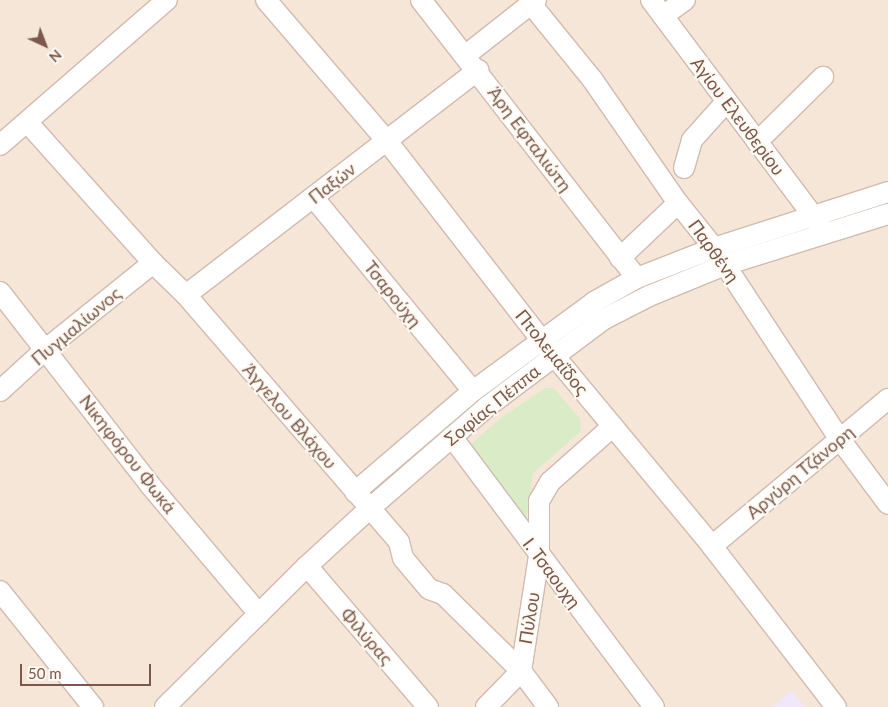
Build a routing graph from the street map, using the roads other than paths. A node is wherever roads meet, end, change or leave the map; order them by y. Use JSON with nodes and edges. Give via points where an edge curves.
{"nodes":[{"id":1,"x":167,"y":0,"type":"edge"},
{"id":2,"x":266,"y":0,"type":"edge"},
{"id":3,"x":421,"y":0,"type":"edge"},
{"id":4,"x":651,"y":0,"type":"edge"},
{"id":5,"x":685,"y":0,"type":"edge"},
{"id":6,"x":534,"y":2,"type":"edge"},
{"id":7,"x":663,"y":16,"type":"junction"},
{"id":8,"x":472,"y":63,"type":"junction"},
{"id":9,"x":823,"y":77,"type":"dead end"},
{"id":10,"x":727,"y":101,"type":"junction"},
{"id":11,"x":28,"y":123,"type":"junction"},
{"id":12,"x":387,"y":141,"type":"junction"},
{"id":13,"x":758,"y":142,"type":"junction"},
{"id":14,"x":0,"y":146,"type":"edge"},
{"id":15,"x":684,"y":168,"type":"dead end"},
{"id":16,"x":888,"y":192,"type":"edge"},
{"id":17,"x":313,"y":197,"type":"junction"},
{"id":18,"x":678,"y":203,"type":"junction"},
{"id":19,"x":888,"y":214,"type":"edge"},
{"id":20,"x":812,"y":215,"type":"junction"},
{"id":21,"x":826,"y":232,"type":"junction"},
{"id":22,"x":714,"y":248,"type":"junction"},
{"id":23,"x":620,"y":258,"type":"junction"},
{"id":24,"x":153,"y":263,"type":"junction"},
{"id":25,"x":725,"y":264,"type":"junction"},
{"id":26,"x":637,"y":278,"type":"junction"},
{"id":27,"x":0,"y":292,"type":"edge"},
{"id":28,"x":186,"y":295,"type":"junction"},
{"id":29,"x":548,"y":348,"type":"junction"},
{"id":30,"x":46,"y":349,"type":"junction"},
{"id":31,"x":0,"y":391,"type":"edge"},
{"id":32,"x":473,"y":391,"type":"junction"},
{"id":33,"x":888,"y":399,"type":"edge"},
{"id":34,"x":613,"y":426,"type":"junction"},
{"id":35,"x":452,"y":437,"type":"junction"},
{"id":36,"x":839,"y":438,"type":"junction"},
{"id":37,"x":355,"y":492,"type":"junction"},
{"id":38,"x":888,"y":504,"type":"edge"},
{"id":39,"x":370,"y":509,"type":"junction"},
{"id":40,"x":712,"y":546,"type":"junction"},
{"id":41,"x":539,"y":556,"type":"junction"},
{"id":42,"x":307,"y":566,"type":"junction"},
{"id":43,"x":0,"y":591,"type":"edge"},
{"id":44,"x":259,"y":614,"type":"junction"},
{"id":45,"x":521,"y":671,"type":"junction"},
{"id":46,"x":177,"y":703,"type":"edge"},
{"id":47,"x":93,"y":707,"type":"edge"},
{"id":48,"x":428,"y":707,"type":"edge"},
{"id":49,"x":486,"y":707,"type":"edge"},
{"id":50,"x":548,"y":707,"type":"edge"},
{"id":51,"x":654,"y":707,"type":"edge"},
{"id":52,"x":836,"y":707,"type":"edge"}],
"edges":[{"from":1,"to":11,"type":"street"},
{"from":2,"to":12,"type":"street","name":"Πτολεμαΐδος"},
{"from":3,"to":8,"type":"street","name":"Άρη Εφταλιώτη"},
{"from":4,"to":7,"type":"street","name":"Αγίου Ελευθερίου"},
{"from":5,"to":7,"type":"street"},
{"from":6,"to":8,"type":"street","name":"Παξών"},
{"from":6,"to":18,"type":"street","name":"Παρθένη"},
{"from":7,"to":10,"type":"street","name":"Αγίου Ελευθερίου"},
{"from":8,"to":12,"type":"street","name":"Παξών"},
{"from":8,"to":23,"type":"street","name":"Άρη Εφταλιώτη"},
{"from":9,"to":13,"type":"street"},
{"from":10,"to":13,"type":"street","name":"Αγίου Ελευθερίου"},
{"from":10,"to":15,"type":"street","via":[[692,140]]},
{"from":11,"to":14,"type":"street"},
{"from":11,"to":24,"type":"street","name":"Άγγελου Βλάχου"},
{"from":12,"to":17,"type":"street","name":"Παξών"},
{"from":12,"to":29,"type":"street","name":"Πτολεμαΐδος"},
{"from":13,"to":20,"type":"street","name":"Αγίου Ελευθερίου"},
{"from":16,"to":20,"type":"street","name":"Σοφίας Πέππα"},
{"from":17,"to":28,"type":"street","name":"Παξών"},
{"from":17,"to":32,"type":"street","name":"Τσαρούχη"},
{"from":18,"to":22,"type":"street","name":"Παρθένη"},
{"from":18,"to":23,"type":"street"},
{"from":19,"to":21,"type":"street","name":"Σοφίας Πέππα"},
{"from":20,"to":21,"type":"street","name":"Αγίου Ελευθερίου"},
{"from":20,"to":22,"type":"street","name":"Σοφίας Πέππα"},
{"from":21,"to":25,"type":"street","name":"Σοφίας Πέππα"},
{"from":22,"to":25,"type":"street","name":"Παρθένη"},
{"from":22,"to":26,"type":"street","name":"Σοφίας Πέππα"},
{"from":23,"to":26,"type":"street","name":"Άρη Εφταλιώτη"},
{"from":24,"to":28,"type":"street","name":"Άγγελου Βλάχου"},
{"from":24,"to":30,"type":"street","name":"Πυγμαλίωνος"},
{"from":25,"to":29,"type":"street","name":"Σοφίας Πέππα"},
{"from":25,"to":36,"type":"street","name":"Παρθένη"},
{"from":26,"to":29,"type":"street","name":"Σοφίας Πέππα","via":[[594,302]]},
{"from":27,"to":30,"type":"street","name":"Νικηφόρου Φωκά"},
{"from":28,"to":37,"type":"street","name":"Άγγελου Βλάχου"},
{"from":29,"to":32,"type":"street","name":"Σοφίας Πέππα"},
{"from":29,"to":34,"type":"street","name":"Πτολεμαΐδος"},
{"from":29,"to":35,"type":"street","name":"Σοφίας Πέππα"},
{"from":30,"to":31,"type":"street","name":"Πυγμαλίωνος"},
{"from":30,"to":44,"type":"street","name":"Νικηφόρου Φωκά","via":[[150,485]]},
{"from":32,"to":37,"type":"street","name":"Σοφίας Πέππα"},
{"from":33,"to":36,"type":"street","name":"Αργύρη Τζάνορη"},
{"from":34,"to":40,"type":"street","name":"Πτολεμαΐδος"},
{"from":34,"to":41,"type":"street","name":"Πύλου","via":[[544,490],[539,502]]},
{"from":35,"to":39,"type":"street","name":"Σοφίας Πέππα"},
{"from":35,"to":41,"type":"street","name":"Ι. Τσαουχη"},
{"from":36,"to":38,"type":"street","name":"Παρθένη"},
{"from":36,"to":40,"type":"street","name":"Αργύρη Τζάνορη"},
{"from":37,"to":39,"type":"street","name":"Άγγελου Βλάχου"},
{"from":39,"to":42,"type":"street","name":"Σοφίας Πέππα"},
{"from":39,"to":45,"type":"street","name":"Άγγελου Βλάχου","via":[[399,542],[403,558],[429,589],[443,594]]},
{"from":40,"to":52,"type":"street","name":"Πτολεμαΐδος"},
{"from":41,"to":45,"type":"street","name":"Πύλου"},
{"from":41,"to":51,"type":"street","name":"Ι. Τσαουχη"},
{"from":42,"to":44,"type":"street","name":"Σοφίας Πέππα"},
{"from":42,"to":48,"type":"street","name":"Φιλύρας"},
{"from":43,"to":47,"type":"street"},
{"from":44,"to":46,"type":"street","name":"Σοφίας Πέππα"},
{"from":45,"to":49,"type":"street"},
{"from":45,"to":50,"type":"street","name":"Άγγελου Βλάχου"}]}
